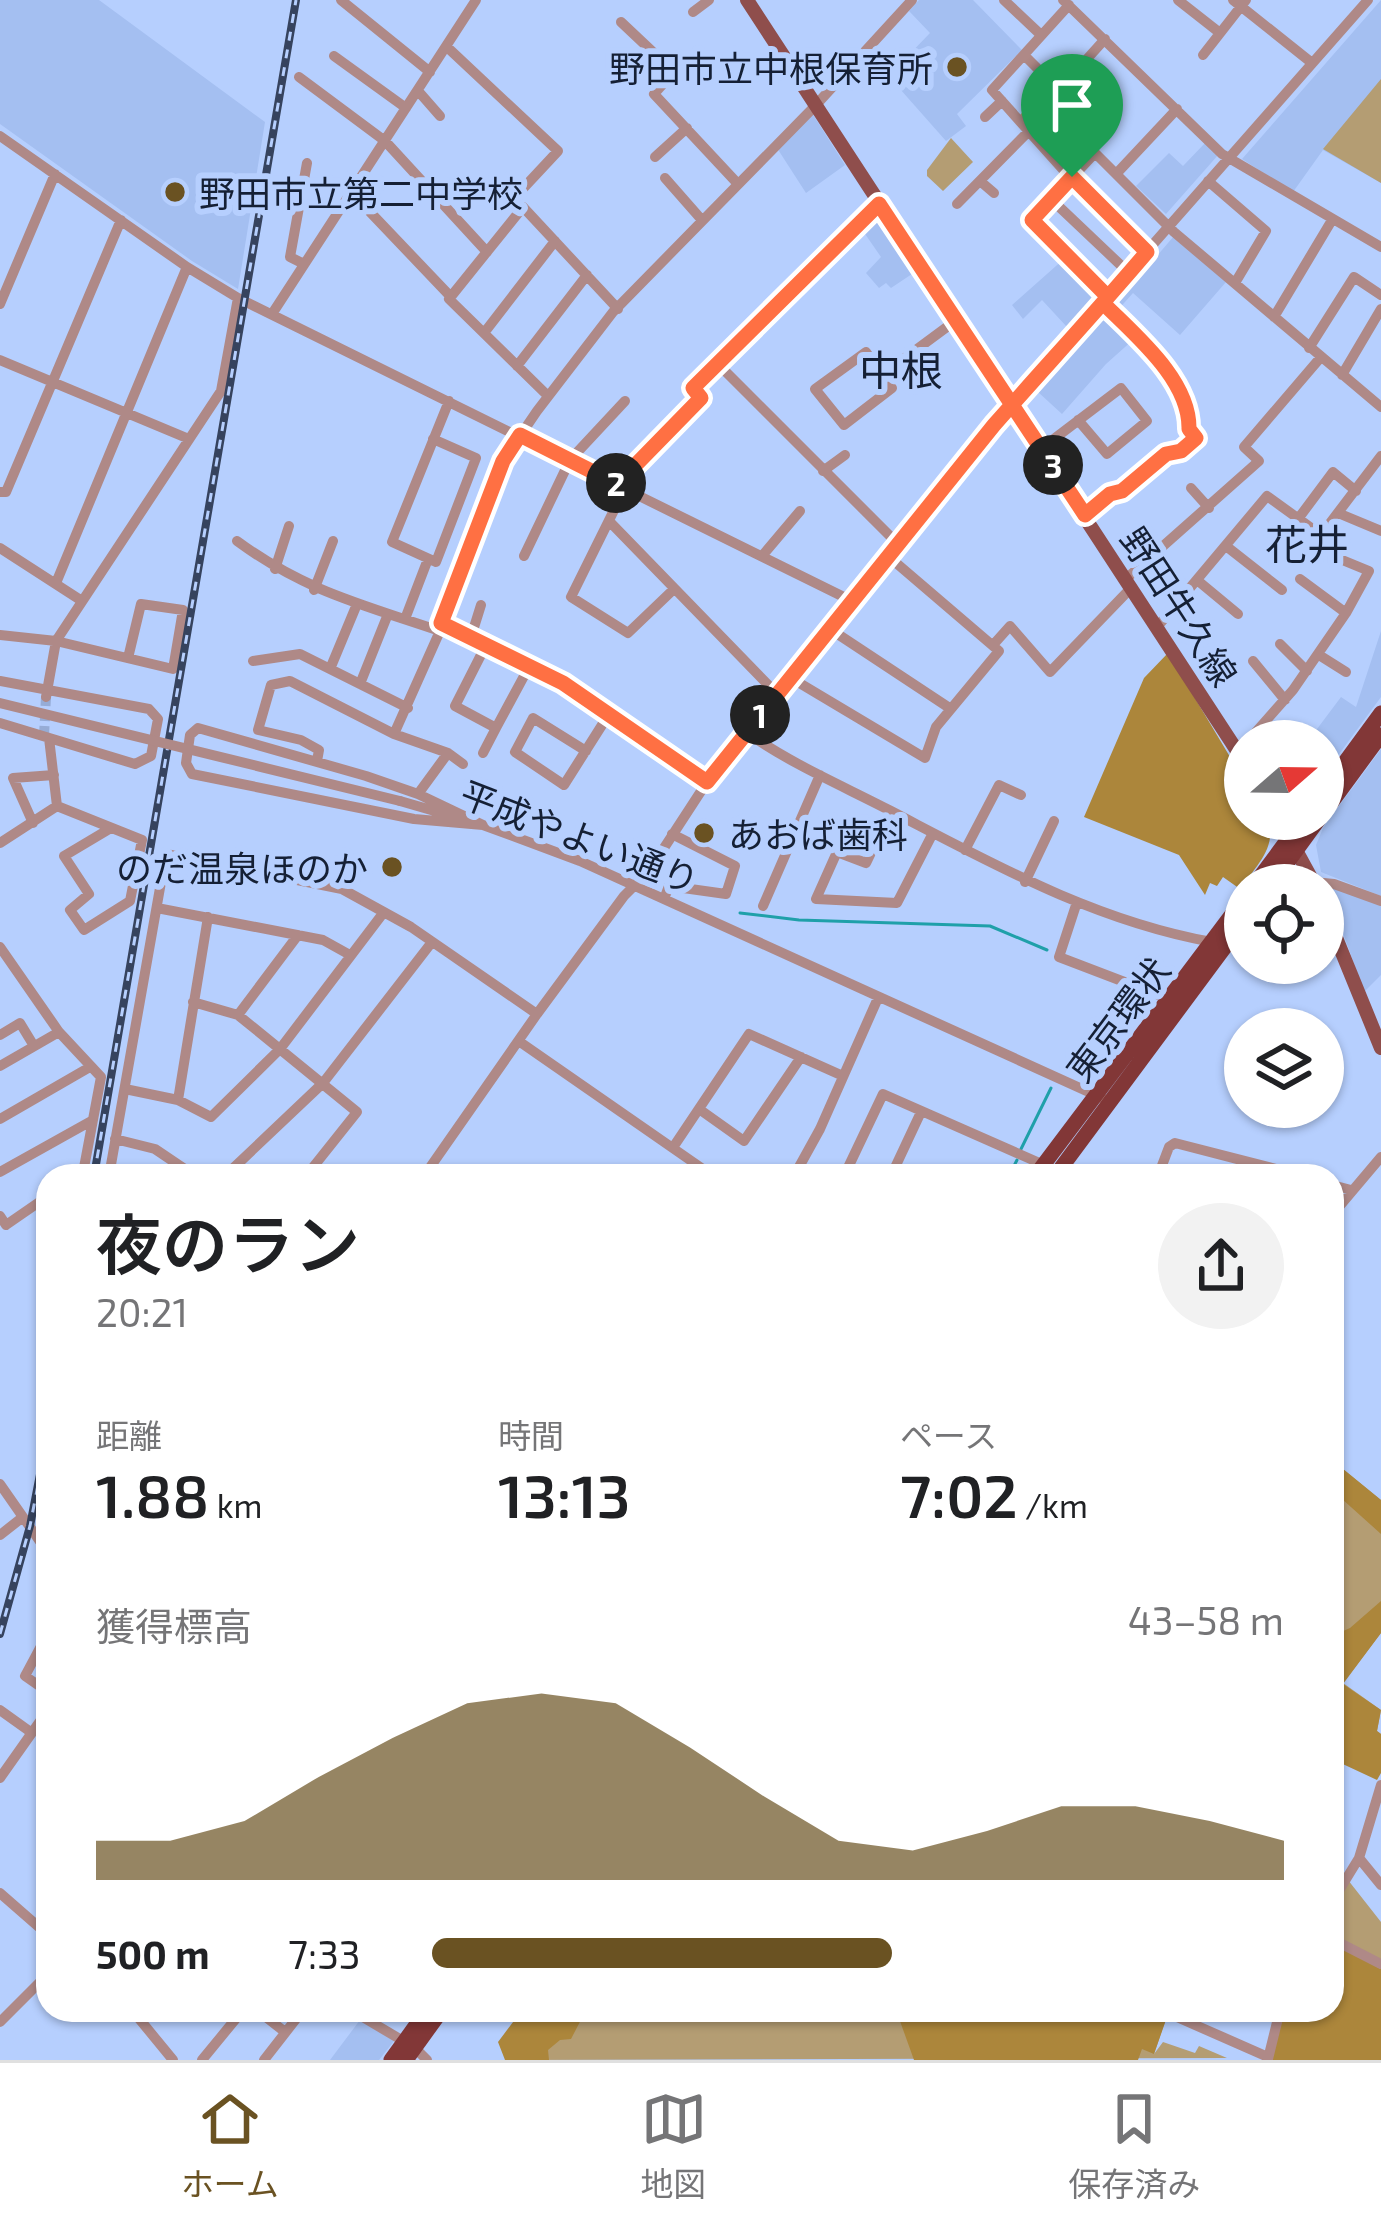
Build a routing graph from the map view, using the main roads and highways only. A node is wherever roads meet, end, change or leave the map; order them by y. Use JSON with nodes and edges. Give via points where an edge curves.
{"nodes":[{"id":1,"x":747,"y":0,"type":"edge"},
{"id":2,"x":1381,"y":713,"type":"edge"},
{"id":3,"x":1224,"y":721,"type":"edge"},
{"id":4,"x":1381,"y":735,"type":"edge"},
{"id":5,"x":1344,"y":763,"type":"edge"},
{"id":6,"x":1344,"y":785,"type":"edge"},
{"id":7,"x":1291,"y":840,"type":"edge"},
{"id":8,"x":1295,"y":840,"type":"edge"},
{"id":9,"x":1297,"y":840,"type":"edge"},
{"id":10,"x":1293,"y":844,"type":"junction"},
{"id":11,"x":1274,"y":864,"type":"edge"},
{"id":12,"x":1282,"y":864,"type":"edge"},
{"id":13,"x":1304,"y":864,"type":"edge"},
{"id":14,"x":1224,"y":926,"type":"edge"},
{"id":15,"x":1224,"y":947,"type":"edge"},
{"id":16,"x":1344,"y":957,"type":"edge"},
{"id":17,"x":1381,"y":1048,"type":"edge"},
{"id":18,"x":1104,"y":1099,"type":"junction"},
{"id":19,"x":1058,"y":1164,"type":"edge"},
{"id":20,"x":424,"y":2022,"type":"edge"},
{"id":21,"x":434,"y":2022,"type":"edge"},
{"id":22,"x":413,"y":2053,"type":"edge"},
{"id":23,"x":391,"y":2060,"type":"edge"}],
"edges":[{"from":1,"to":3,"type":"main road","name":"野田牛久線"},
{"from":2,"to":5,"type":"highway"},
{"from":4,"to":6,"type":"highway"},
{"from":7,"to":10,"type":"main road"},
{"from":8,"to":10,"type":"highway"},
{"from":9,"to":10,"type":"highway"},
{"from":10,"to":11,"type":"highway"},
{"from":10,"to":12,"type":"highway"},
{"from":10,"to":13,"type":"main road"},
{"from":14,"to":18,"type":"highway","name":"東京環状"},
{"from":15,"to":18,"type":"highway","name":"東京環状"},
{"from":16,"to":17,"type":"main road"},
{"from":18,"to":19,"type":"highway","name":"東京環状"},
{"from":20,"to":22,"type":"highway"},
{"from":21,"to":22,"type":"highway"},
{"from":22,"to":23,"type":"highway"}]}
